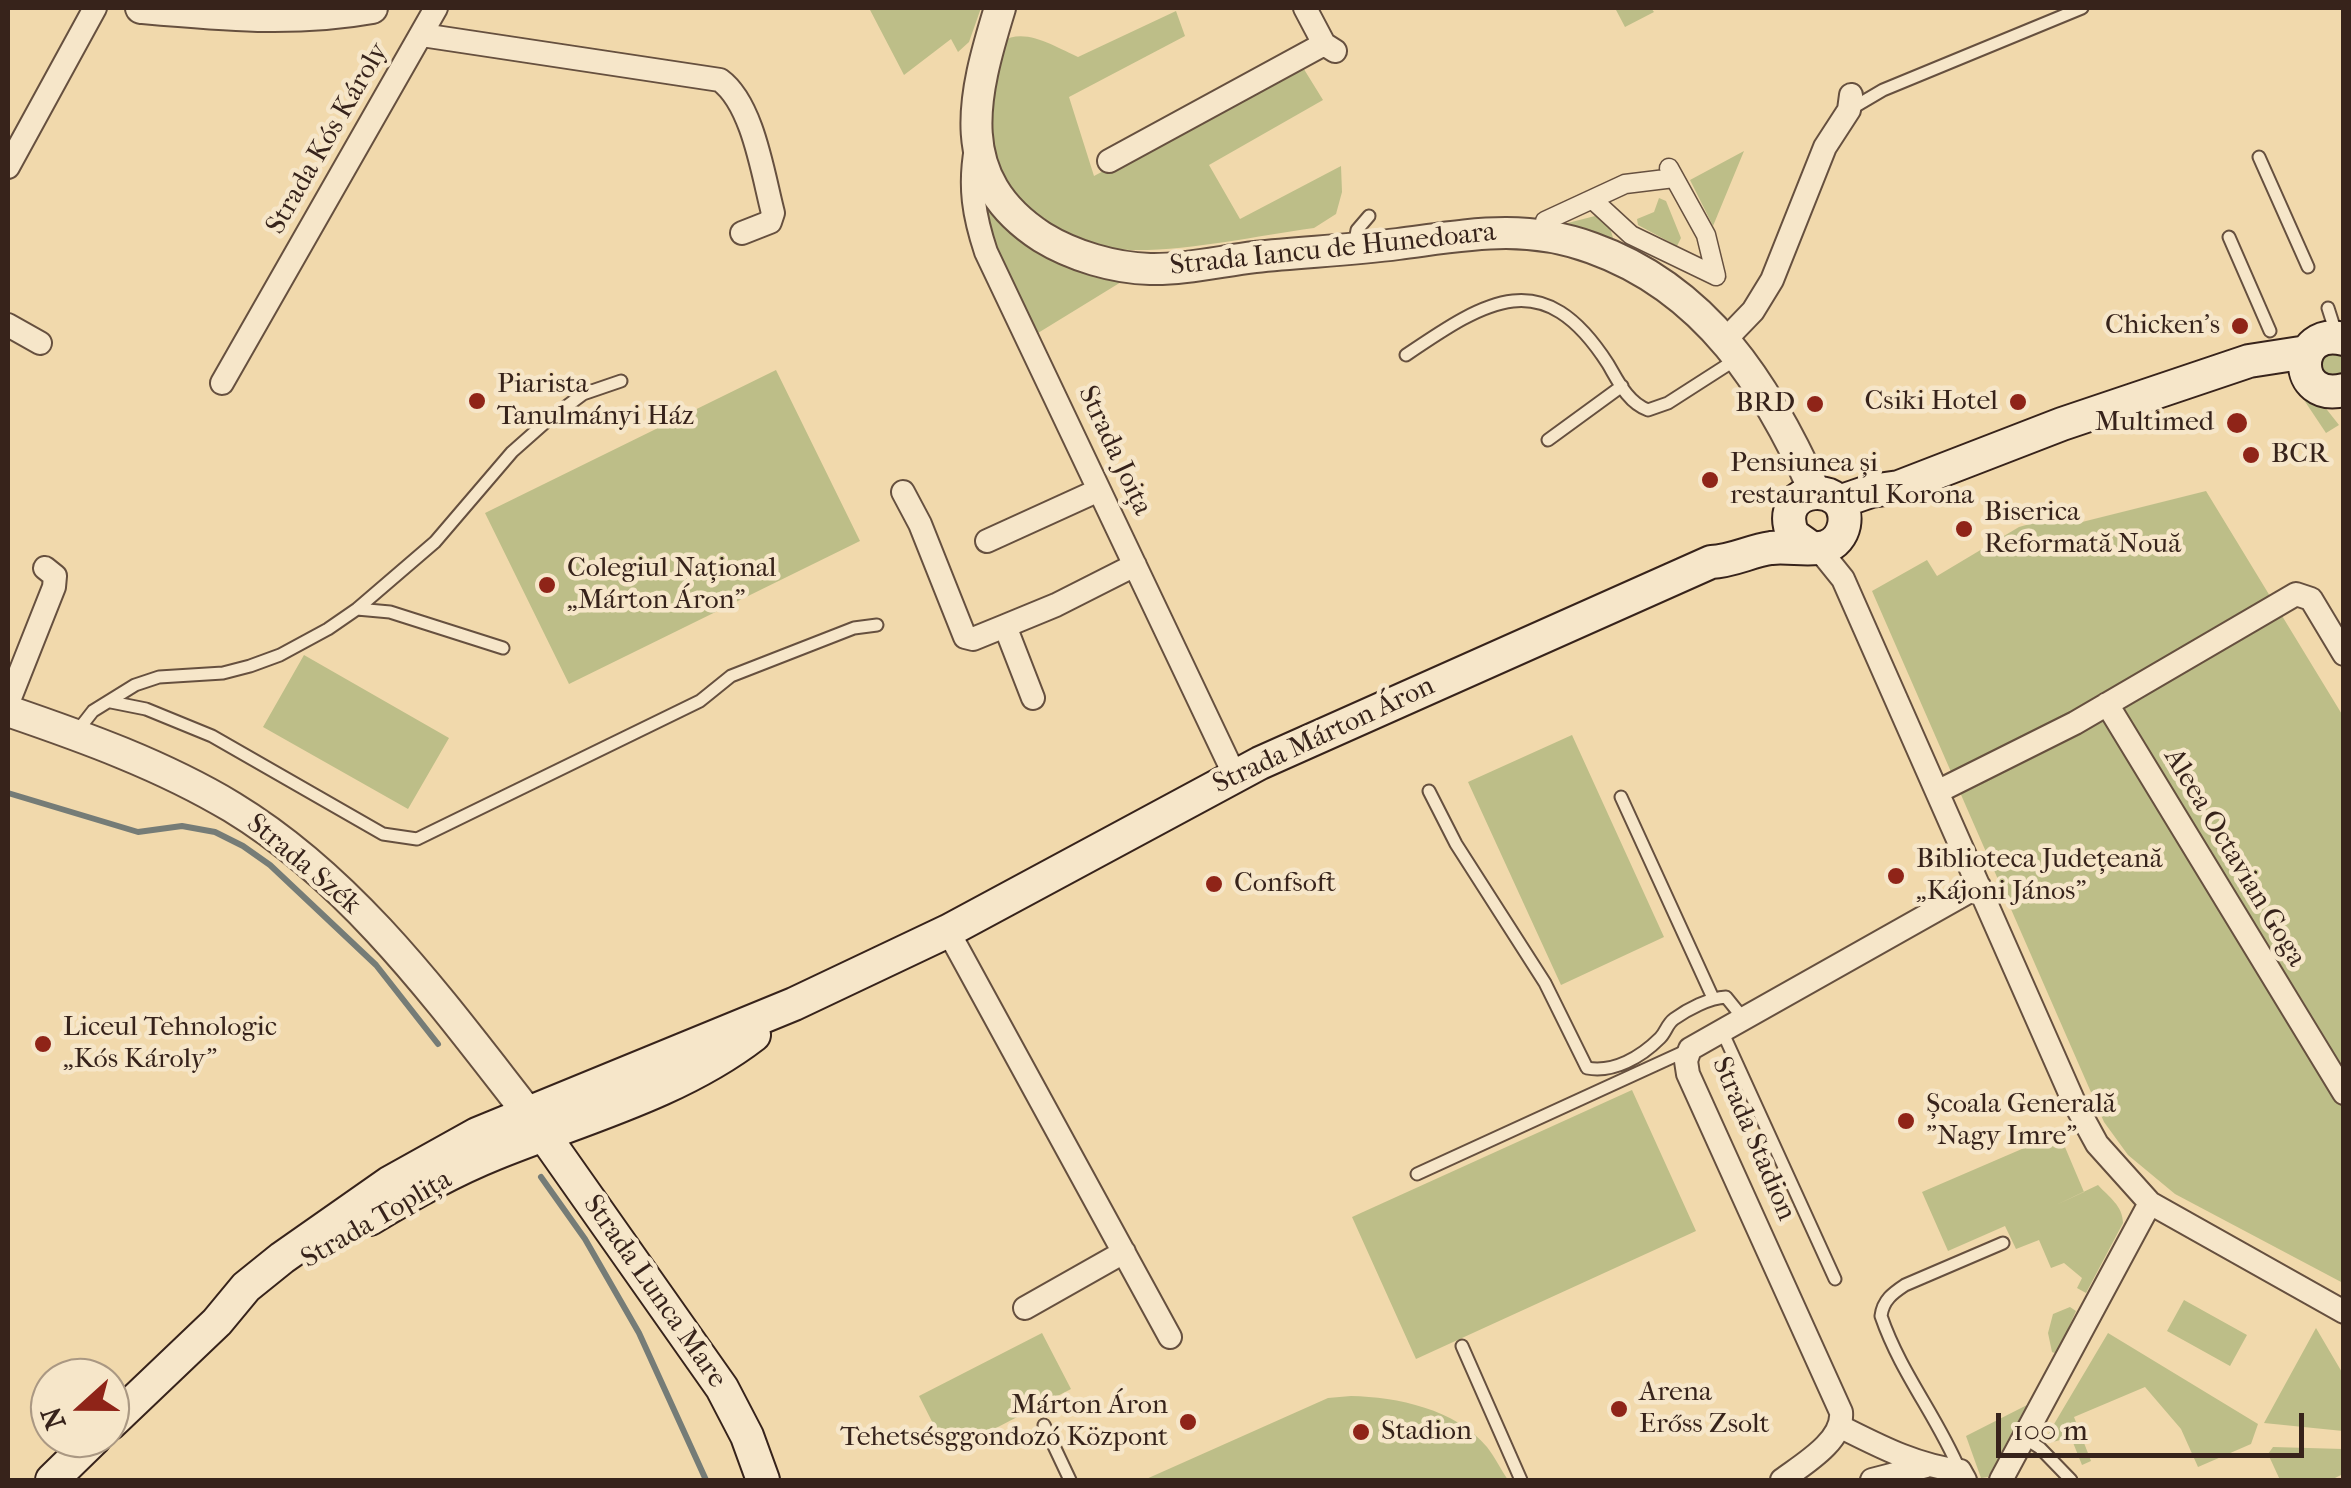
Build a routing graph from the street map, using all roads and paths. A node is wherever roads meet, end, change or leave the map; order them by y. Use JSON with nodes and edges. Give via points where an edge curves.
{"nodes":[{"id":1,"x":95,"y":8,"type":"edge"},
{"id":2,"x":141,"y":8,"type":"edge"},
{"id":3,"x":372,"y":8,"type":"edge"},
{"id":4,"x":436,"y":8,"type":"edge"},
{"id":5,"x":1000,"y":8,"type":"edge"},
{"id":6,"x":1305,"y":8,"type":"edge"},
{"id":7,"x":2082,"y":8,"type":"edge"},
{"id":8,"x":422,"y":35,"type":"junction"},
{"id":9,"x":1850,"y":102,"type":"joint"},
{"id":10,"x":977,"y":145,"type":"junction"},
{"id":11,"x":2258,"y":157,"type":"dead end"},
{"id":12,"x":1108,"y":161,"type":"dead end"},
{"id":13,"x":8,"y":167,"type":"edge"},
{"id":14,"x":1594,"y":200,"type":"junction"},
{"id":15,"x":1369,"y":216,"type":"dead end"},
{"id":16,"x":1545,"y":221,"type":"dead end"},
{"id":17,"x":742,"y":233,"type":"dead end"},
{"id":18,"x":2230,"y":237,"type":"dead end"},
{"id":19,"x":1354,"y":250,"type":"junction"},
{"id":20,"x":2308,"y":267,"type":"dead end"},
{"id":21,"x":8,"y":325,"type":"edge"},
{"id":22,"x":2270,"y":331,"type":"dead end"},
{"id":23,"x":40,"y":343,"type":"dead end"},
{"id":24,"x":1732,"y":348,"type":"junction"},
{"id":25,"x":1406,"y":355,"type":"dead end"},
{"id":26,"x":2330,"y":364,"type":"edge"},
{"id":27,"x":222,"y":382,"type":"dead end"},
{"id":28,"x":621,"y":382,"type":"dead end"},
{"id":29,"x":1622,"y":386,"type":"junction"},
{"id":30,"x":1548,"y":440,"type":"dead end"},
{"id":31,"x":1099,"y":490,"type":"junction"},
{"id":32,"x":903,"y":492,"type":"dead end"},
{"id":33,"x":1819,"y":519,"type":"junction"},
{"id":34,"x":988,"y":541,"type":"dead end"},
{"id":35,"x":1135,"y":565,"type":"junction"},
{"id":36,"x":45,"y":568,"type":"dead end"},
{"id":37,"x":357,"y":609,"type":"junction"},
{"id":38,"x":877,"y":626,"type":"dead end"},
{"id":39,"x":1005,"y":626,"type":"junction"},
{"id":40,"x":503,"y":648,"type":"dead end"},
{"id":41,"x":2344,"y":654,"type":"edge"},
{"id":42,"x":1033,"y":698,"type":"dead end"},
{"id":43,"x":111,"y":702,"type":"junction"},
{"id":44,"x":8,"y":703,"type":"edge"},
{"id":45,"x":2108,"y":704,"type":"junction"},
{"id":46,"x":8,"y":711,"type":"edge"},
{"id":47,"x":74,"y":734,"type":"junction"},
{"id":48,"x":1235,"y":776,"type":"junction"},
{"id":49,"x":1429,"y":791,"type":"dead end"},
{"id":50,"x":1937,"y":792,"type":"junction"},
{"id":51,"x":1621,"y":797,"type":"dead end"},
{"id":52,"x":1979,"y":886,"type":"junction"},
{"id":53,"x":948,"y":931,"type":"junction"},
{"id":54,"x":1713,"y":998,"type":"junction"},
{"id":55,"x":1743,"y":1018,"type":"junction"},
{"id":56,"x":1722,"y":1030,"type":"junction"},
{"id":57,"x":1690,"y":1049,"type":"junction"},
{"id":58,"x":2344,"y":1093,"type":"edge"},
{"id":59,"x":537,"y":1124,"type":"junction"},
{"id":60,"x":1416,"y":1174,"type":"dead end"},
{"id":61,"x":2150,"y":1203,"type":"junction"},
{"id":62,"x":2004,"y":1243,"type":"dead end"},
{"id":63,"x":1124,"y":1252,"type":"junction"},
{"id":64,"x":1835,"y":1279,"type":"dead end"},
{"id":65,"x":1025,"y":1308,"type":"dead end"},
{"id":66,"x":2344,"y":1312,"type":"edge"},
{"id":67,"x":1170,"y":1338,"type":"dead end"},
{"id":68,"x":1462,"y":1346,"type":"dead end"},
{"id":69,"x":130,"y":1405,"type":"edge"},
{"id":70,"x":1044,"y":1425,"type":"dead end"},
{"id":71,"x":1840,"y":1427,"type":"junction"},
{"id":72,"x":2023,"y":1437,"type":"junction"},
{"id":73,"x":75,"y":1458,"type":"edge"},
{"id":74,"x":1927,"y":1466,"type":"junction"},
{"id":75,"x":1963,"y":1476,"type":"edge"},
{"id":76,"x":52,"y":1480,"type":"edge"},
{"id":77,"x":762,"y":1480,"type":"edge"},
{"id":78,"x":1070,"y":1480,"type":"edge"},
{"id":79,"x":1520,"y":1480,"type":"edge"},
{"id":80,"x":1782,"y":1480,"type":"edge"},
{"id":81,"x":1872,"y":1480,"type":"edge"},
{"id":82,"x":2000,"y":1480,"type":"edge"},
{"id":83,"x":2071,"y":1480,"type":"edge"}],
"edges":[{"from":1,"to":13,"type":"street"},
{"from":2,"to":3,"type":"street","via":[[274,17]]},
{"from":4,"to":8,"type":"street"},
{"from":5,"to":10,"type":"street","name":"Strada Iancu de Hunedoara","via":[[977,96]]},
{"from":6,"to":12,"type":"street","via":[[1330,48]]},
{"from":7,"to":9,"type":"lane"},
{"from":8,"to":17,"type":"street","name":"Strada Kós Károly","via":[[720,80],[753,134],[773,213],[770,222]]},
{"from":8,"to":27,"type":"street","name":"Strada Kós Károly"},
{"from":9,"to":24,"type":"street","via":[[1825,146],[1772,280]]},
{"from":10,"to":19,"type":"street","name":"Strada Iancu de Hunedoara","via":[[994,192],[1014,217],[1082,256],[1150,269]]},
{"from":10,"to":31,"type":"street","name":"Strada Joița","via":[[971,184],[986,252]]},
{"from":11,"to":20,"type":"lane"},
{"from":14,"to":14,"type":"street","via":[[1631,235],[1716,276],[1706,235],[1672,173]]},
{"from":14,"to":16,"type":"street"},
{"from":15,"to":19,"type":"lane","via":[[1357,230]]},
{"from":18,"to":22,"type":"lane"},
{"from":19,"to":24,"type":"street","name":"Strada Iancu de Hunedoara","via":[[1508,230],[1566,240],[1634,268],[1698,313]]},
{"from":21,"to":23,"type":"street"},
{"from":24,"to":29,"type":"lane","via":[[1657,408],[1641,408]]},
{"from":24,"to":33,"type":"street","name":"Strada Iancu de Hunedoara","via":[[1770,401]]},
{"from":25,"to":29,"type":"lane","via":[[1490,305],[1535,301],[1578,323]]},
{"from":26,"to":33,"type":"main road","via":[[2216,374],[2120,403],[1900,487],[1876,505]]},
{"from":28,"to":37,"type":"lane","via":[[583,394],[512,452],[435,542]]},
{"from":29,"to":30,"type":"lane"},
{"from":31,"to":34,"type":"street"},
{"from":31,"to":35,"type":"street","name":"Strada Joița"},
{"from":32,"to":39,"type":"street","via":[[965,638]]},
{"from":33,"to":48,"type":"main road","name":"Strada Márton Áron","via":[[1767,548],[1711,562]]},
{"from":33,"to":50,"type":"street"},
{"from":35,"to":39,"type":"street"},
{"from":35,"to":48,"type":"street","name":"Strada Joița"},
{"from":36,"to":44,"type":"street","via":[[55,576],[54,587]]},
{"from":37,"to":40,"type":"lane","via":[[390,612]]},
{"from":37,"to":43,"type":"lane","via":[[280,655],[223,673],[160,677]]},
{"from":38,"to":43,"type":"lane","via":[[854,628],[732,676],[700,702],[417,838],[383,834],[212,736]]},
{"from":39,"to":42,"type":"street"},
{"from":41,"to":45,"type":"street","via":[[2311,599],[2299,594]]},
{"from":43,"to":47,"type":"lane"},
{"from":45,"to":50,"type":"street"},
{"from":45,"to":58,"type":"street","name":"Aleea Octavian Goga"},
{"from":46,"to":47,"type":"street","name":"Strada Szék"},
{"from":47,"to":59,"type":"street","name":"Strada Szék","via":[[230,806],[322,875],[413,969]]},
{"from":48,"to":53,"type":"main road","name":"Strada Márton Áron"},
{"from":49,"to":54,"type":"lane","via":[[1545,983],[1587,1068],[1608,1070],[1632,1059],[1670,1021]]},
{"from":50,"to":52,"type":"street"},
{"from":51,"to":54,"type":"lane"},
{"from":52,"to":55,"type":"street","name":"Strada Stadion"},
{"from":52,"to":61,"type":"street","via":[[2086,1126]]},
{"from":53,"to":59,"type":"main road","name":"Strada Márton Áron"},
{"from":53,"to":63,"type":"street"},
{"from":54,"to":55,"type":"lane","via":[[1726,997]]},
{"from":55,"to":56,"type":"street","name":"Strada Stadion"},
{"from":56,"to":57,"type":"street","name":"Strada Stadion"},
{"from":56,"to":64,"type":"lane"},
{"from":57,"to":60,"type":"lane"},
{"from":57,"to":71,"type":"street","name":"Strada Stadion","via":[[1688,1074],[1841,1412]]},
{"from":59,"to":69,"type":"main road","name":"Strada Toplița","via":[[488,1128],[389,1183],[246,1287]]},
{"from":59,"to":77,"type":"main road","name":"Strada Lunca Mare","via":[[722,1388]]},
{"from":61,"to":66,"type":"street"},
{"from":61,"to":72,"type":"street"},
{"from":62,"to":75,"type":"lane","via":[[1906,1285],[1880,1316],[1903,1372]]},
{"from":63,"to":65,"type":"street"},
{"from":63,"to":67,"type":"street"},
{"from":68,"to":79,"type":"lane"},
{"from":70,"to":78,"type":"lane"},
{"from":71,"to":74,"type":"street"},
{"from":71,"to":80,"type":"street"},
{"from":72,"to":82,"type":"street"},
{"from":72,"to":83,"type":"lane"},
{"from":73,"to":76,"type":"main road"},
{"from":74,"to":75,"type":"street"},
{"from":74,"to":81,"type":"street"}]}
